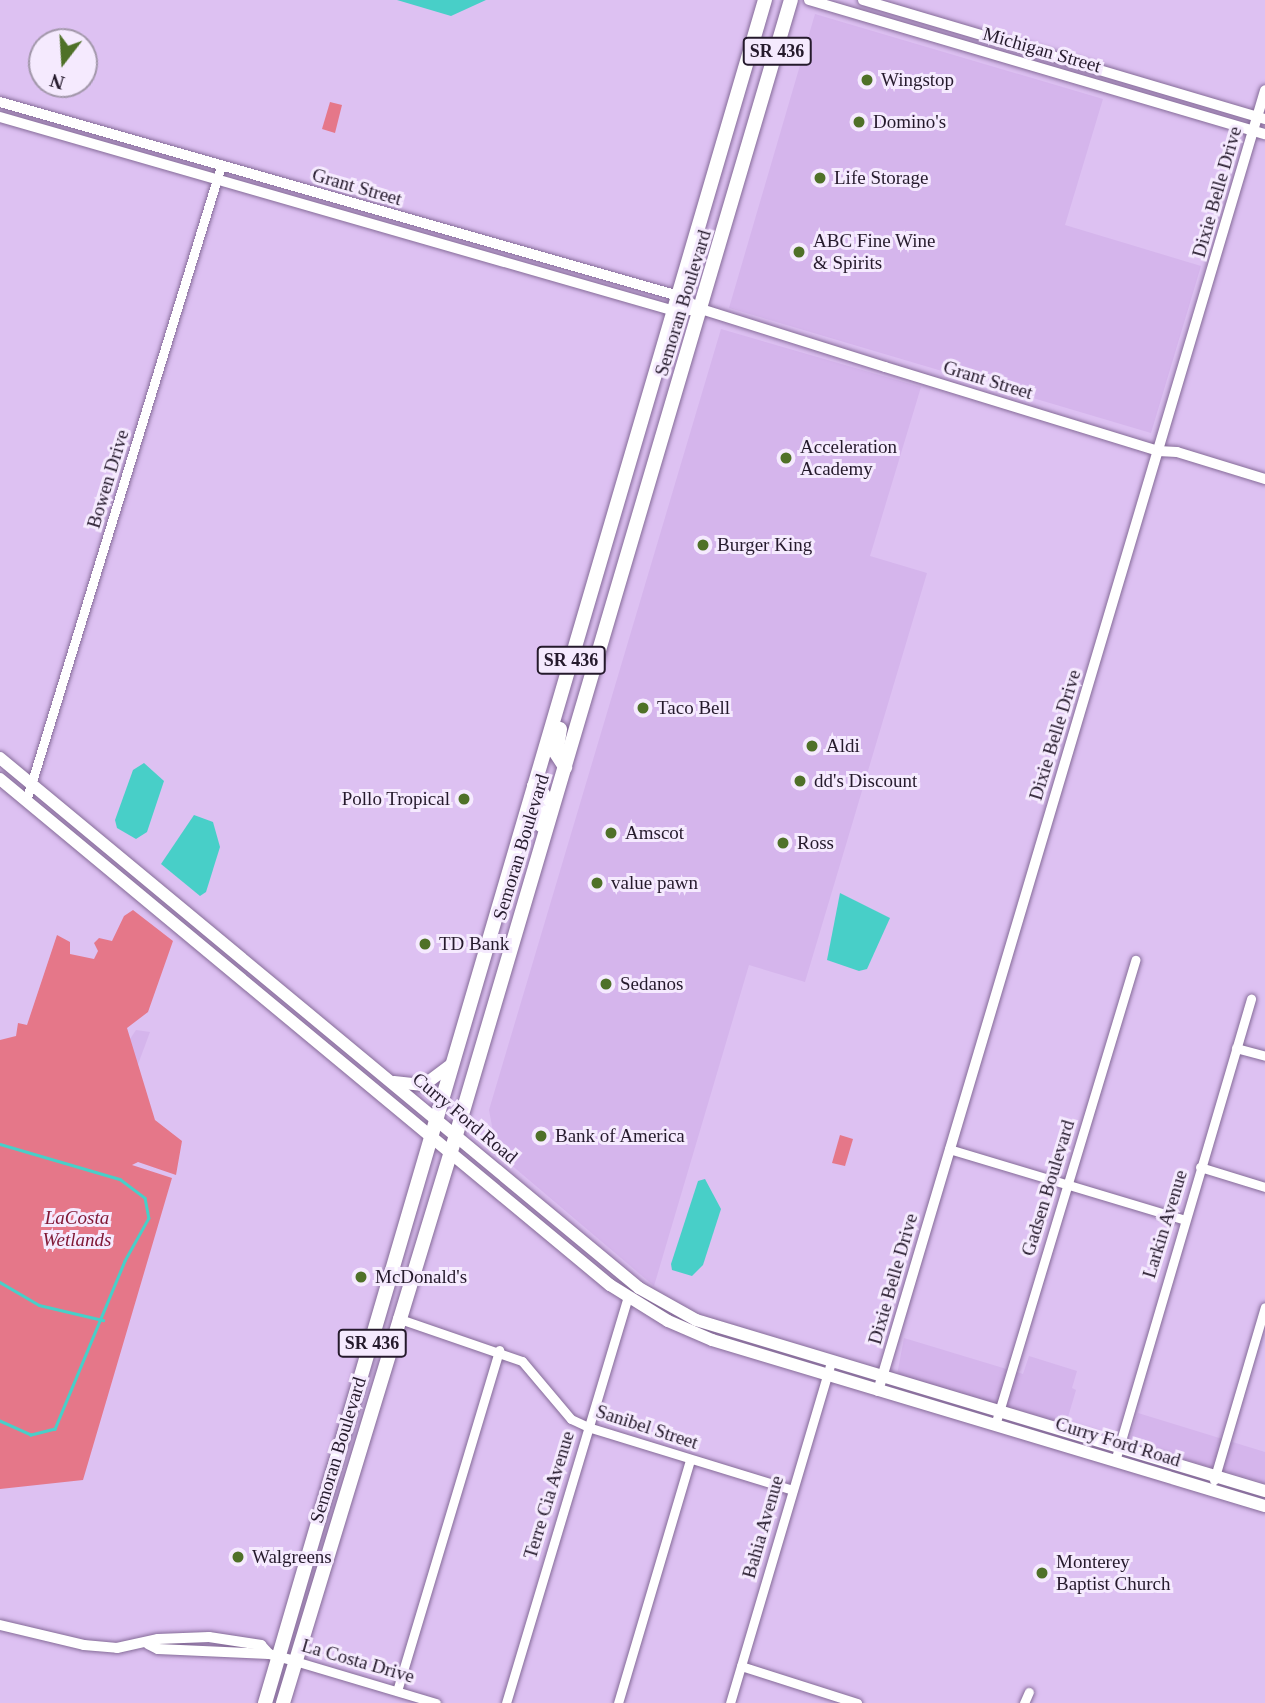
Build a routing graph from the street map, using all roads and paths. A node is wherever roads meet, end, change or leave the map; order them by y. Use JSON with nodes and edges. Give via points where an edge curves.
{"nodes":[{"id":1,"x":765,"y":0,"type":"edge"},
{"id":2,"x":791,"y":0,"type":"edge"},
{"id":3,"x":809,"y":0,"type":"edge"},
{"id":4,"x":863,"y":0,"type":"edge"},
{"id":5,"x":1265,"y":90,"type":"edge"},
{"id":6,"x":0,"y":102,"type":"edge"},
{"id":7,"x":0,"y":117,"type":"edge"},
{"id":8,"x":1261,"y":117,"type":"edge"},
{"id":9,"x":1259,"y":132,"type":"edge"},
{"id":10,"x":124,"y":138,"type":"junction"},
{"id":11,"x":120,"y":152,"type":"junction"},
{"id":12,"x":220,"y":166,"type":"junction"},
{"id":13,"x":216,"y":180,"type":"junction"},
{"id":14,"x":317,"y":193,"type":"junction"},
{"id":15,"x":337,"y":199,"type":"junction"},
{"id":16,"x":313,"y":207,"type":"junction"},
{"id":17,"x":333,"y":213,"type":"junction"},
{"id":18,"x":443,"y":230,"type":"junction"},
{"id":19,"x":439,"y":244,"type":"junction"},
{"id":20,"x":536,"y":257,"type":"junction"},
{"id":21,"x":532,"y":271,"type":"junction"},
{"id":22,"x":679,"y":296,"type":"junction"},
{"id":23,"x":701,"y":309,"type":"junction"},
{"id":24,"x":675,"y":311,"type":"junction"},
{"id":25,"x":1158,"y":451,"type":"junction"},
{"id":26,"x":1265,"y":478,"type":"edge"},
{"id":27,"x":620,"y":495,"type":"junction"},
{"id":28,"x":631,"y":542,"type":"junction"},
{"id":29,"x":584,"y":617,"type":"junction"},
{"id":30,"x":0,"y":758,"type":"edge"},
{"id":31,"x":565,"y":767,"type":"junction"},
{"id":32,"x":0,"y":779,"type":"edge"},
{"id":33,"x":32,"y":784,"type":"junction"},
{"id":34,"x":534,"y":786,"type":"junction"},
{"id":35,"x":26,"y":801,"type":"junction"},
{"id":36,"x":542,"y":843,"type":"junction"},
{"id":37,"x":128,"y":886,"type":"junction"},
{"id":38,"x":213,"y":934,"type":"junction"},
{"id":39,"x":205,"y":951,"type":"junction"},
{"id":40,"x":1135,"y":960,"type":"dead end"},
{"id":41,"x":1251,"y":999,"type":"dead end"},
{"id":42,"x":298,"y":1005,"type":"junction"},
{"id":43,"x":1236,"y":1048,"type":"junction"},
{"id":44,"x":1265,"y":1056,"type":"edge"},
{"id":45,"x":452,"y":1064,"type":"junction"},
{"id":46,"x":390,"y":1081,"type":"junction"},
{"id":47,"x":436,"y":1119,"type":"junction"},
{"id":48,"x":456,"y":1135,"type":"junction"},
{"id":49,"x":431,"y":1138,"type":"junction"},
{"id":50,"x":949,"y":1149,"type":"junction"},
{"id":51,"x":450,"y":1154,"type":"junction"},
{"id":52,"x":1200,"y":1167,"type":"junction"},
{"id":53,"x":1068,"y":1184,"type":"junction"},
{"id":54,"x":1265,"y":1187,"type":"edge"},
{"id":55,"x":1185,"y":1220,"type":"junction"},
{"id":56,"x":628,"y":1297,"type":"junction"},
{"id":57,"x":1265,"y":1307,"type":"edge"},
{"id":58,"x":397,"y":1318,"type":"junction"},
{"id":59,"x":696,"y":1320,"type":"junction"},
{"id":60,"x":499,"y":1350,"type":"junction"},
{"id":61,"x":831,"y":1362,"type":"junction"},
{"id":62,"x":827,"y":1375,"type":"junction"},
{"id":63,"x":882,"y":1377,"type":"junction"},
{"id":64,"x":878,"y":1391,"type":"junction"},
{"id":65,"x":964,"y":1401,"type":"junction"},
{"id":66,"x":999,"y":1412,"type":"junction"},
{"id":67,"x":961,"y":1415,"type":"junction"},
{"id":68,"x":995,"y":1425,"type":"junction"},
{"id":69,"x":588,"y":1427,"type":"junction"},
{"id":70,"x":1116,"y":1446,"type":"junction"},
{"id":71,"x":690,"y":1460,"type":"junction"},
{"id":72,"x":1115,"y":1461,"type":"junction"},
{"id":73,"x":1214,"y":1476,"type":"junction"},
{"id":74,"x":793,"y":1490,"type":"junction"},
{"id":75,"x":1214,"y":1490,"type":"junction"},
{"id":76,"x":1265,"y":1491,"type":"edge"},
{"id":77,"x":1265,"y":1506,"type":"edge"},
{"id":78,"x":0,"y":1625,"type":"edge"},
{"id":79,"x":209,"y":1637,"type":"junction"},
{"id":80,"x":148,"y":1644,"type":"junction"},
{"id":81,"x":195,"y":1648,"type":"junction"},
{"id":82,"x":274,"y":1655,"type":"junction"},
{"id":83,"x":295,"y":1661,"type":"junction"},
{"id":84,"x":741,"y":1666,"type":"junction"},
{"id":85,"x":397,"y":1691,"type":"junction"},
{"id":86,"x":1029,"y":1692,"type":"dead end"},
{"id":87,"x":846,"y":1701,"type":"edge"},
{"id":88,"x":265,"y":1703,"type":"edge"},
{"id":89,"x":283,"y":1703,"type":"edge"},
{"id":90,"x":436,"y":1703,"type":"edge"},
{"id":91,"x":506,"y":1703,"type":"edge"},
{"id":92,"x":618,"y":1703,"type":"edge"},
{"id":93,"x":730,"y":1703,"type":"edge"},
{"id":94,"x":857,"y":1703,"type":"edge"},
{"id":95,"x":1024,"y":1703,"type":"edge"}],
"edges":[{"from":1,"to":22,"type":"main road","name":"Semoran Boulevard","number":"SR 436"},
{"from":2,"to":23,"type":"main road","name":"Semoran Boulevard","number":"SR 436"},
{"from":3,"to":9,"type":"street","name":"Michigan Street"},
{"from":4,"to":8,"type":"street","name":"Michigan Street"},
{"from":5,"to":8,"type":"street","name":"Dixie Belle Drive"},
{"from":6,"to":10,"type":"street","name":"Grant Street"},
{"from":7,"to":11,"type":"street","name":"Grant Street"},
{"from":8,"to":9,"type":"street","name":"Dixie Belle Drive"},
{"from":9,"to":25,"type":"street","name":"Dixie Belle Drive"},
{"from":10,"to":11,"type":"street"},
{"from":10,"to":12,"type":"street","name":"Grant Street"},
{"from":11,"to":13,"type":"street","name":"Grant Street"},
{"from":12,"to":13,"type":"street","name":"Bowen Drive"},
{"from":12,"to":14,"type":"street","name":"Grant Street"},
{"from":13,"to":16,"type":"street","name":"Grant Street"},
{"from":13,"to":33,"type":"street","name":"Bowen Drive"},
{"from":14,"to":15,"type":"street","name":"Grant Street"},
{"from":14,"to":16,"type":"street"},
{"from":15,"to":17,"type":"street"},
{"from":15,"to":18,"type":"street","name":"Grant Street"},
{"from":16,"to":17,"type":"street","name":"Grant Street"},
{"from":17,"to":19,"type":"street","name":"Grant Street"},
{"from":18,"to":19,"type":"street"},
{"from":18,"to":20,"type":"street","name":"Grant Street"},
{"from":19,"to":21,"type":"street","name":"Grant Street"},
{"from":20,"to":21,"type":"street"},
{"from":20,"to":22,"type":"street","name":"Grant Street"},
{"from":21,"to":24,"type":"street","name":"Grant Street"},
{"from":22,"to":23,"type":"street","name":"Grant Street"},
{"from":22,"to":24,"type":"main road","name":"Semoran Boulevard","number":"SR 436"},
{"from":23,"to":24,"type":"street","name":"Grant Street"},
{"from":23,"to":25,"type":"street","name":"Grant Street"},
{"from":23,"to":28,"type":"main road","name":"Semoran Boulevard","number":"SR 436"},
{"from":24,"to":27,"type":"main road","name":"Semoran Boulevard","number":"SR 436"},
{"from":25,"to":26,"type":"street","name":"Grant Street","via":[[1177,452]]},
{"from":25,"to":50,"type":"street","name":"Dixie Belle Drive"},
{"from":27,"to":28,"type":"main road","via":[[631,516]]},
{"from":27,"to":29,"type":"main road","name":"Semoran Boulevard","number":"SR 436"},
{"from":28,"to":31,"type":"main road","name":"Semoran Boulevard","number":"SR 436"},
{"from":29,"to":31,"type":"main road","via":[[588,635],[556,747],[557,758]]},
{"from":29,"to":34,"type":"main road","name":"Semoran Boulevard","number":"SR 436"},
{"from":30,"to":33,"type":"main road","name":"Curry Ford Road"},
{"from":31,"to":36,"type":"main road","name":"Semoran Boulevard","number":"SR 436"},
{"from":32,"to":35,"type":"main road","name":"Curry Ford Road"},
{"from":33,"to":35,"type":"street","name":"Bowen Drive"},
{"from":33,"to":38,"type":"main road","name":"Curry Ford Road"},
{"from":34,"to":36,"type":"main road","via":[[543,794]]},
{"from":34,"to":45,"type":"main road","name":"Semoran Boulevard","number":"SR 436"},
{"from":35,"to":37,"type":"main road","name":"Curry Ford Road"},
{"from":36,"to":48,"type":"main road","name":"Semoran Boulevard","number":"SR 436"},
{"from":37,"to":38,"type":"main road","via":[[153,898],[196,933]]},
{"from":37,"to":39,"type":"main road","name":"Curry Ford Road"},
{"from":38,"to":42,"type":"main road","name":"Curry Ford Road"},
{"from":39,"to":42,"type":"main road","via":[[222,951],[282,999]]},
{"from":39,"to":49,"type":"main road","name":"Curry Ford Road"},
{"from":40,"to":53,"type":"street","name":"Gadsen Boulevard"},
{"from":41,"to":43,"type":"street","name":"Larkin Avenue"},
{"from":42,"to":46,"type":"main road","name":"Curry Ford Road"},
{"from":43,"to":44,"type":"street"},
{"from":43,"to":52,"type":"street","name":"Larkin Avenue"},
{"from":45,"to":46,"type":"main road","via":[[424,1086]]},
{"from":45,"to":47,"type":"main road","name":"Semoran Boulevard","number":"SR 436"},
{"from":46,"to":47,"type":"main road","name":"Curry Ford Road"},
{"from":47,"to":48,"type":"main road","name":"Curry Ford Road"},
{"from":47,"to":49,"type":"main road","name":"Semoran Boulevard","number":"SR 436"},
{"from":48,"to":51,"type":"main road","name":"Semoran Boulevard","number":"SR 436"},
{"from":48,"to":59,"type":"main road","name":"Curry Ford Road","via":[[616,1270]]},
{"from":49,"to":51,"type":"main road","name":"Curry Ford Road"},
{"from":49,"to":82,"type":"main road","name":"Semoran Boulevard","number":"SR 436"},
{"from":50,"to":53,"type":"street"},
{"from":50,"to":63,"type":"street","name":"Dixie Belle Drive"},
{"from":51,"to":56,"type":"main road","name":"Curry Ford Road"},
{"from":51,"to":58,"type":"main road","name":"Semoran Boulevard","number":"SR 436"},
{"from":52,"to":54,"type":"street"},
{"from":52,"to":55,"type":"street","name":"Larkin Avenue"},
{"from":53,"to":55,"type":"street"},
{"from":53,"to":66,"type":"street","name":"Gadsen Boulevard"},
{"from":55,"to":70,"type":"street","name":"Larkin Avenue"},
{"from":56,"to":59,"type":"main road","via":[[635,1295],[679,1318]]},
{"from":56,"to":62,"type":"main road","name":"Curry Ford Road","via":[[712,1340]]},
{"from":56,"to":69,"type":"street","name":"Terre Cia Avenue"},
{"from":57,"to":73,"type":"street"},
{"from":58,"to":60,"type":"street","name":"Sanibel Street"},
{"from":58,"to":83,"type":"main road","name":"Semoran Boulevard","number":"SR 436"},
{"from":59,"to":61,"type":"main road","name":"Curry Ford Road"},
{"from":60,"to":69,"type":"street","name":"Sanibel Street","via":[[522,1361],[564,1412]]},
{"from":60,"to":85,"type":"street"},
{"from":61,"to":62,"type":"street","name":"Bahia Avenue"},
{"from":61,"to":63,"type":"main road","name":"Curry Ford Road"},
{"from":62,"to":64,"type":"main road","name":"Curry Ford Road"},
{"from":62,"to":74,"type":"street","name":"Bahia Avenue"},
{"from":63,"to":64,"type":"street","name":"Dixie Belle Drive"},
{"from":63,"to":65,"type":"main road","name":"Curry Ford Road"},
{"from":64,"to":67,"type":"main road","name":"Curry Ford Road"},
{"from":65,"to":66,"type":"main road","name":"Curry Ford Road"},
{"from":65,"to":67,"type":"street"},
{"from":66,"to":68,"type":"street","name":"Gadsen Boulevard"},
{"from":66,"to":70,"type":"main road","name":"Curry Ford Road"},
{"from":67,"to":68,"type":"main road","name":"Curry Ford Road"},
{"from":68,"to":72,"type":"main road","name":"Curry Ford Road"},
{"from":69,"to":71,"type":"street","name":"Sanibel Street"},
{"from":69,"to":91,"type":"street","name":"Terre Cia Avenue"},
{"from":70,"to":72,"type":"street","name":"Larkin Avenue"},
{"from":70,"to":73,"type":"main road","name":"Curry Ford Road"},
{"from":71,"to":74,"type":"street","name":"Sanibel Street"},
{"from":71,"to":92,"type":"street"},
{"from":72,"to":75,"type":"main road","name":"Curry Ford Road"},
{"from":73,"to":75,"type":"street"},
{"from":73,"to":76,"type":"main road","name":"Curry Ford Road"},
{"from":74,"to":84,"type":"street","name":"Bahia Avenue"},
{"from":75,"to":77,"type":"main road","name":"Curry Ford Road"},
{"from":78,"to":80,"type":"street","name":"La Costa Drive","via":[[84,1645]]},
{"from":79,"to":80,"type":"street","name":"La Costa Drive","via":[[158,1639]]},
{"from":79,"to":81,"type":"street"},
{"from":79,"to":82,"type":"street","name":"La Costa Drive","via":[[261,1646]]},
{"from":80,"to":81,"type":"street","name":"La Costa Drive","via":[[158,1649]]},
{"from":81,"to":82,"type":"street","name":"La Costa Drive"},
{"from":82,"to":83,"type":"street","name":"La Costa Drive"},
{"from":82,"to":88,"type":"main road","name":"Semoran Boulevard","number":"SR 436"},
{"from":83,"to":85,"type":"street","name":"La Costa Drive"},
{"from":83,"to":89,"type":"main road","name":"Semoran Boulevard","number":"SR 436"},
{"from":84,"to":87,"type":"street"},
{"from":84,"to":93,"type":"street","name":"Bahia Avenue"},
{"from":85,"to":90,"type":"street","name":"La Costa Drive"},
{"from":86,"to":95,"type":"street"},
{"from":87,"to":94,"type":"street"}]}
